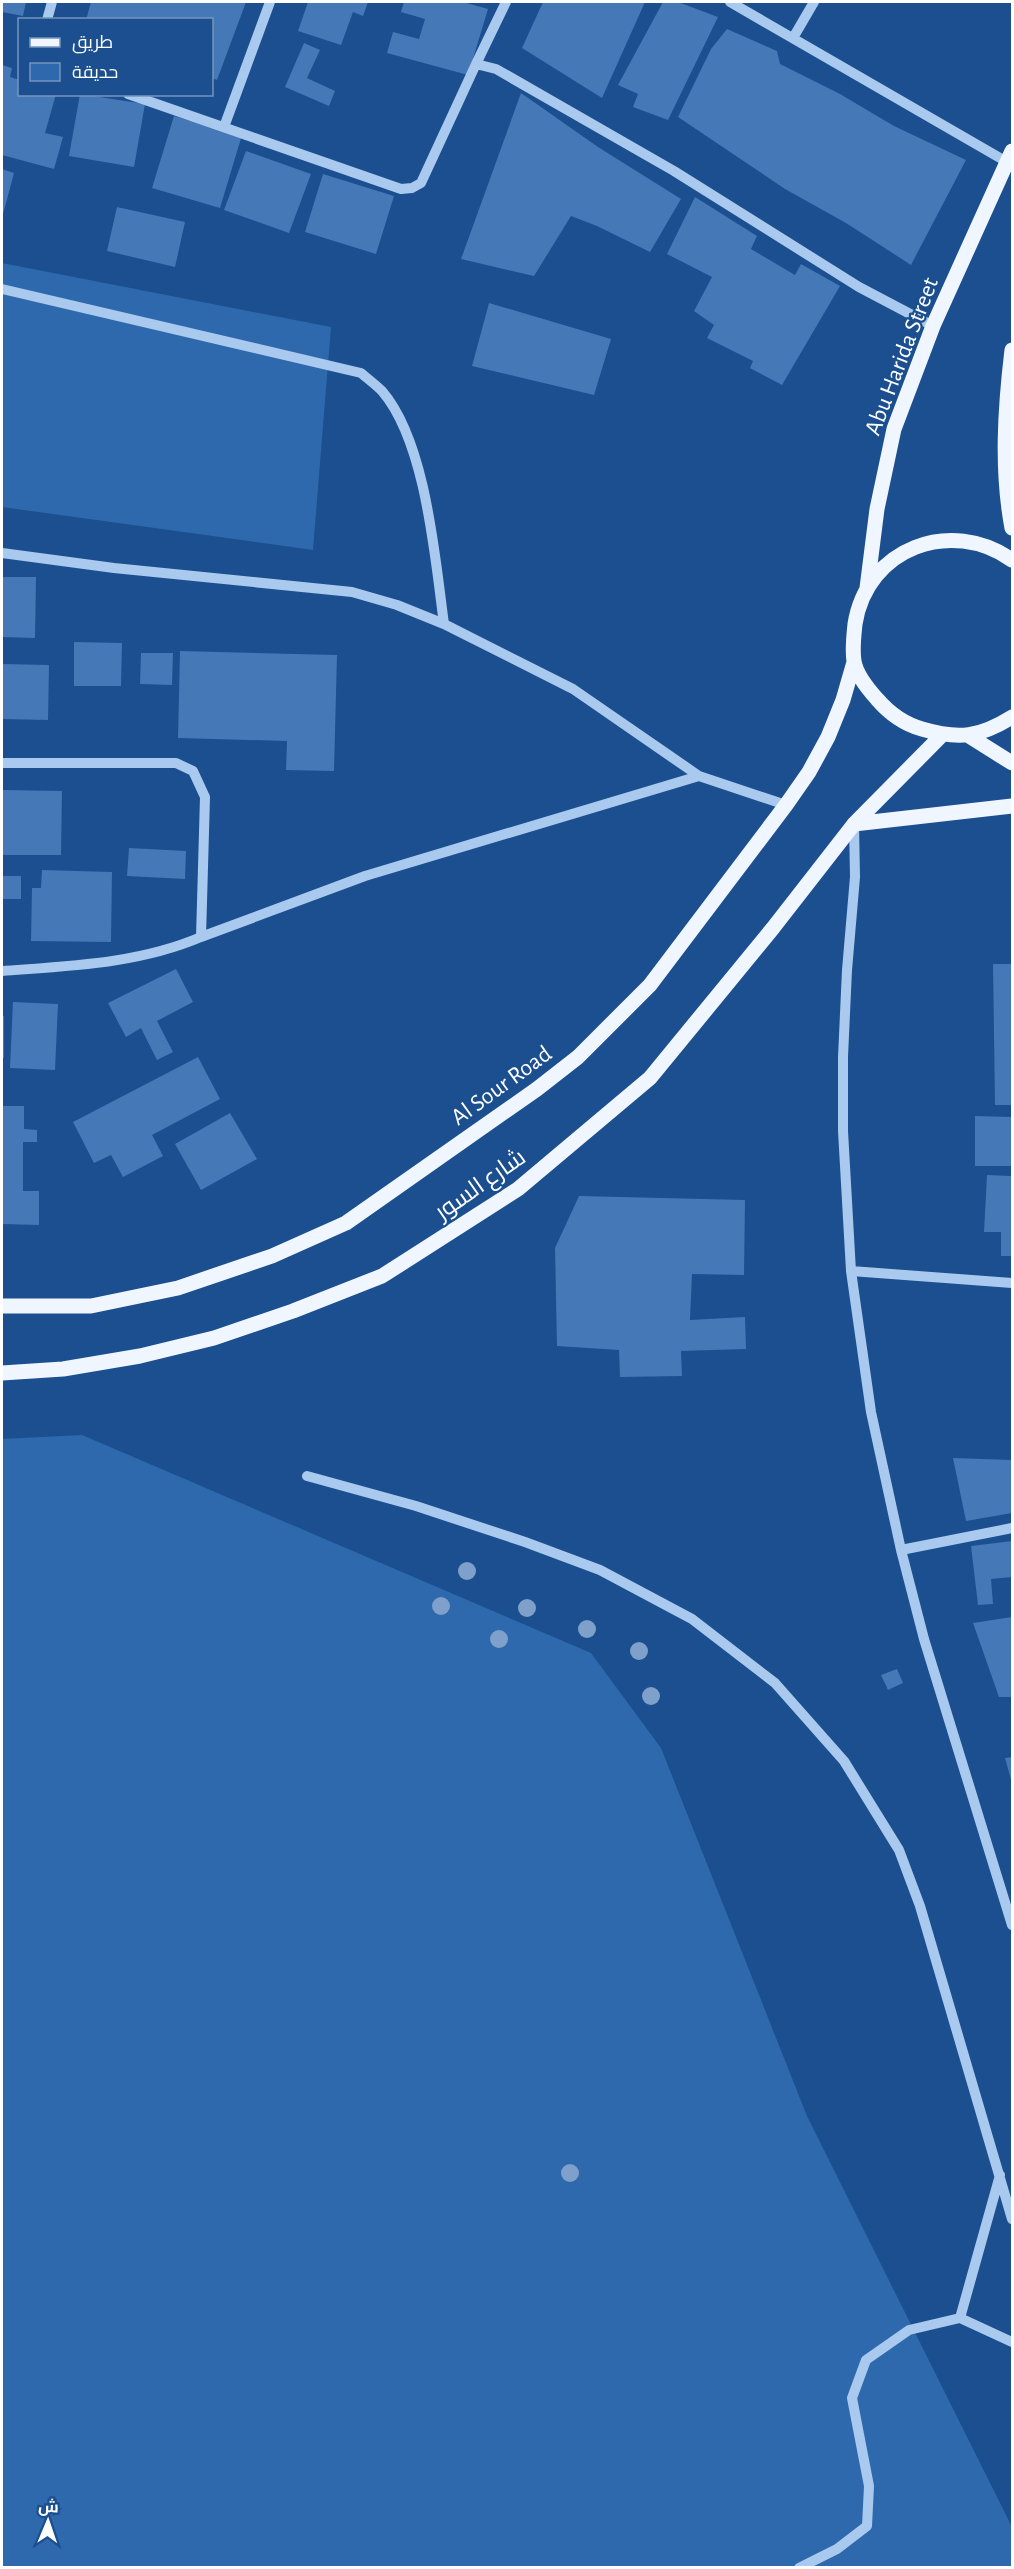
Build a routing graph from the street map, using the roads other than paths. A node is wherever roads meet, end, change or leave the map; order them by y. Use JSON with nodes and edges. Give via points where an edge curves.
{"nodes":[{"id":1,"x":52,"y":2,"type":"edge"},
{"id":2,"x":270,"y":2,"type":"edge"},
{"id":3,"x":506,"y":2,"type":"edge"},
{"id":4,"x":730,"y":2,"type":"edge"},
{"id":5,"x":814,"y":2,"type":"edge"},
{"id":6,"x":48,"y":18,"type":"edge"},
{"id":7,"x":793,"y":38,"type":"junction"},
{"id":8,"x":476,"y":64,"type":"junction"},
{"id":9,"x":134,"y":96,"type":"edge"},
{"id":10,"x":224,"y":127,"type":"junction"},
{"id":11,"x":1010,"y":156,"type":"edge"},
{"id":12,"x":2,"y":290,"type":"edge"},
{"id":13,"x":933,"y":326,"type":"junction"},
{"id":14,"x":1012,"y":350,"type":"edge"},
{"id":15,"x":1012,"y":528,"type":"edge"},
{"id":16,"x":2,"y":553,"type":"edge"},
{"id":17,"x":1012,"y":560,"type":"edge"},
{"id":18,"x":867,"y":588,"type":"junction"},
{"id":19,"x":444,"y":624,"type":"junction"},
{"id":20,"x":854,"y":662,"type":"junction"},
{"id":21,"x":1012,"y":717,"type":"edge"},
{"id":22,"x":942,"y":735,"type":"junction"},
{"id":23,"x":969,"y":736,"type":"junction"},
{"id":24,"x":2,"y":763,"type":"edge"},
{"id":25,"x":1012,"y":763,"type":"edge"},
{"id":26,"x":699,"y":776,"type":"junction"},
{"id":27,"x":786,"y":805,"type":"junction"},
{"id":28,"x":1012,"y":806,"type":"edge"},
{"id":29,"x":854,"y":824,"type":"junction"},
{"id":30,"x":201,"y":937,"type":"junction"},
{"id":31,"x":2,"y":971,"type":"edge"},
{"id":32,"x":851,"y":1271,"type":"junction"},
{"id":33,"x":1012,"y":1283,"type":"edge"},
{"id":34,"x":2,"y":1306,"type":"edge"},
{"id":35,"x":2,"y":1373,"type":"edge"},
{"id":36,"x":307,"y":1476,"type":"dead end"},
{"id":37,"x":1012,"y":1528,"type":"edge"},
{"id":38,"x":901,"y":1550,"type":"junction"},
{"id":39,"x":1010,"y":1903,"type":"edge"},
{"id":40,"x":1012,"y":1925,"type":"edge"},
{"id":41,"x":1000,"y":2175,"type":"junction"},
{"id":42,"x":1012,"y":2219,"type":"edge"},
{"id":43,"x":960,"y":2318,"type":"junction"},
{"id":44,"x":1012,"y":2342,"type":"edge"},
{"id":45,"x":799,"y":2568,"type":"edge"}],
"edges":[{"from":1,"to":6,"type":"street"},
{"from":2,"to":10,"type":"street"},
{"from":3,"to":8,"type":"street"},
{"from":4,"to":7,"type":"street"},
{"from":5,"to":7,"type":"street"},
{"from":7,"to":11,"type":"street"},
{"from":8,"to":10,"type":"street","via":[[421,183],[412,188],[400,189],[357,176]]},
{"from":8,"to":13,"type":"street","via":[[496,69],[674,171],[859,287]]},
{"from":9,"to":10,"type":"street"},
{"from":11,"to":13,"type":"main road","name":"Abu Harida Street"},
{"from":12,"to":19,"type":"street","via":[[361,373],[382,392],[406,430],[427,503]]},
{"from":13,"to":18,"type":"main road","name":"Abu Harida Street","via":[[907,390],[884,469]]},
{"from":14,"to":15,"type":"main road","via":[[1005,446]]},
{"from":16,"to":19,"type":"street","via":[[352,592]]},
{"from":17,"to":18,"type":"main road","via":[[975,541],[926,542],[883,568]]},
{"from":18,"to":20,"type":"main road","via":[[857,611]]},
{"from":19,"to":26,"type":"street","via":[[573,688]]},
{"from":20,"to":22,"type":"main road","via":[[868,688],[888,711],[913,727]]},
{"from":20,"to":27,"type":"main road","name":"Al Sour Road","via":[[828,737]]},
{"from":21,"to":23,"type":"main road"},
{"from":22,"to":23,"type":"main road"},
{"from":22,"to":29,"type":"main road","name":"شارع السور"},
{"from":23,"to":25,"type":"main road"},
{"from":24,"to":30,"type":"street","via":[[176,763],[193,771],[206,797]]},
{"from":26,"to":27,"type":"street"},
{"from":26,"to":30,"type":"street","via":[[365,876]]},
{"from":27,"to":34,"type":"main road","name":"Al Sour Road","via":[[682,945],[615,1022],[537,1089],[346,1222],[272,1256],[178,1288],[91,1306]]},
{"from":28,"to":29,"type":"main road"},
{"from":29,"to":32,"type":"street","via":[[855,877],[843,1057]]},
{"from":29,"to":35,"type":"main road","name":"شارع السور","via":[[650,1078],[509,1195],[382,1276],[293,1311],[214,1338],[140,1356],[63,1369]]},
{"from":30,"to":31,"type":"street","via":[[160,952],[93,964]]},
{"from":32,"to":33,"type":"street"},
{"from":32,"to":38,"type":"street","via":[[871,1412]]},
{"from":36,"to":41,"type":"street","via":[[416,1506],[600,1570],[692,1619],[775,1683],[844,1761],[899,1850],[920,1905]]},
{"from":37,"to":38,"type":"street"},
{"from":38,"to":39,"type":"street","via":[[924,1639]]},
{"from":39,"to":40,"type":"street"},
{"from":41,"to":42,"type":"street"},
{"from":41,"to":43,"type":"street"},
{"from":43,"to":44,"type":"street"},
{"from":43,"to":45,"type":"street","via":[[909,2330],[866,2360],[852,2398],[869,2486],[867,2526],[837,2549]]}]}
